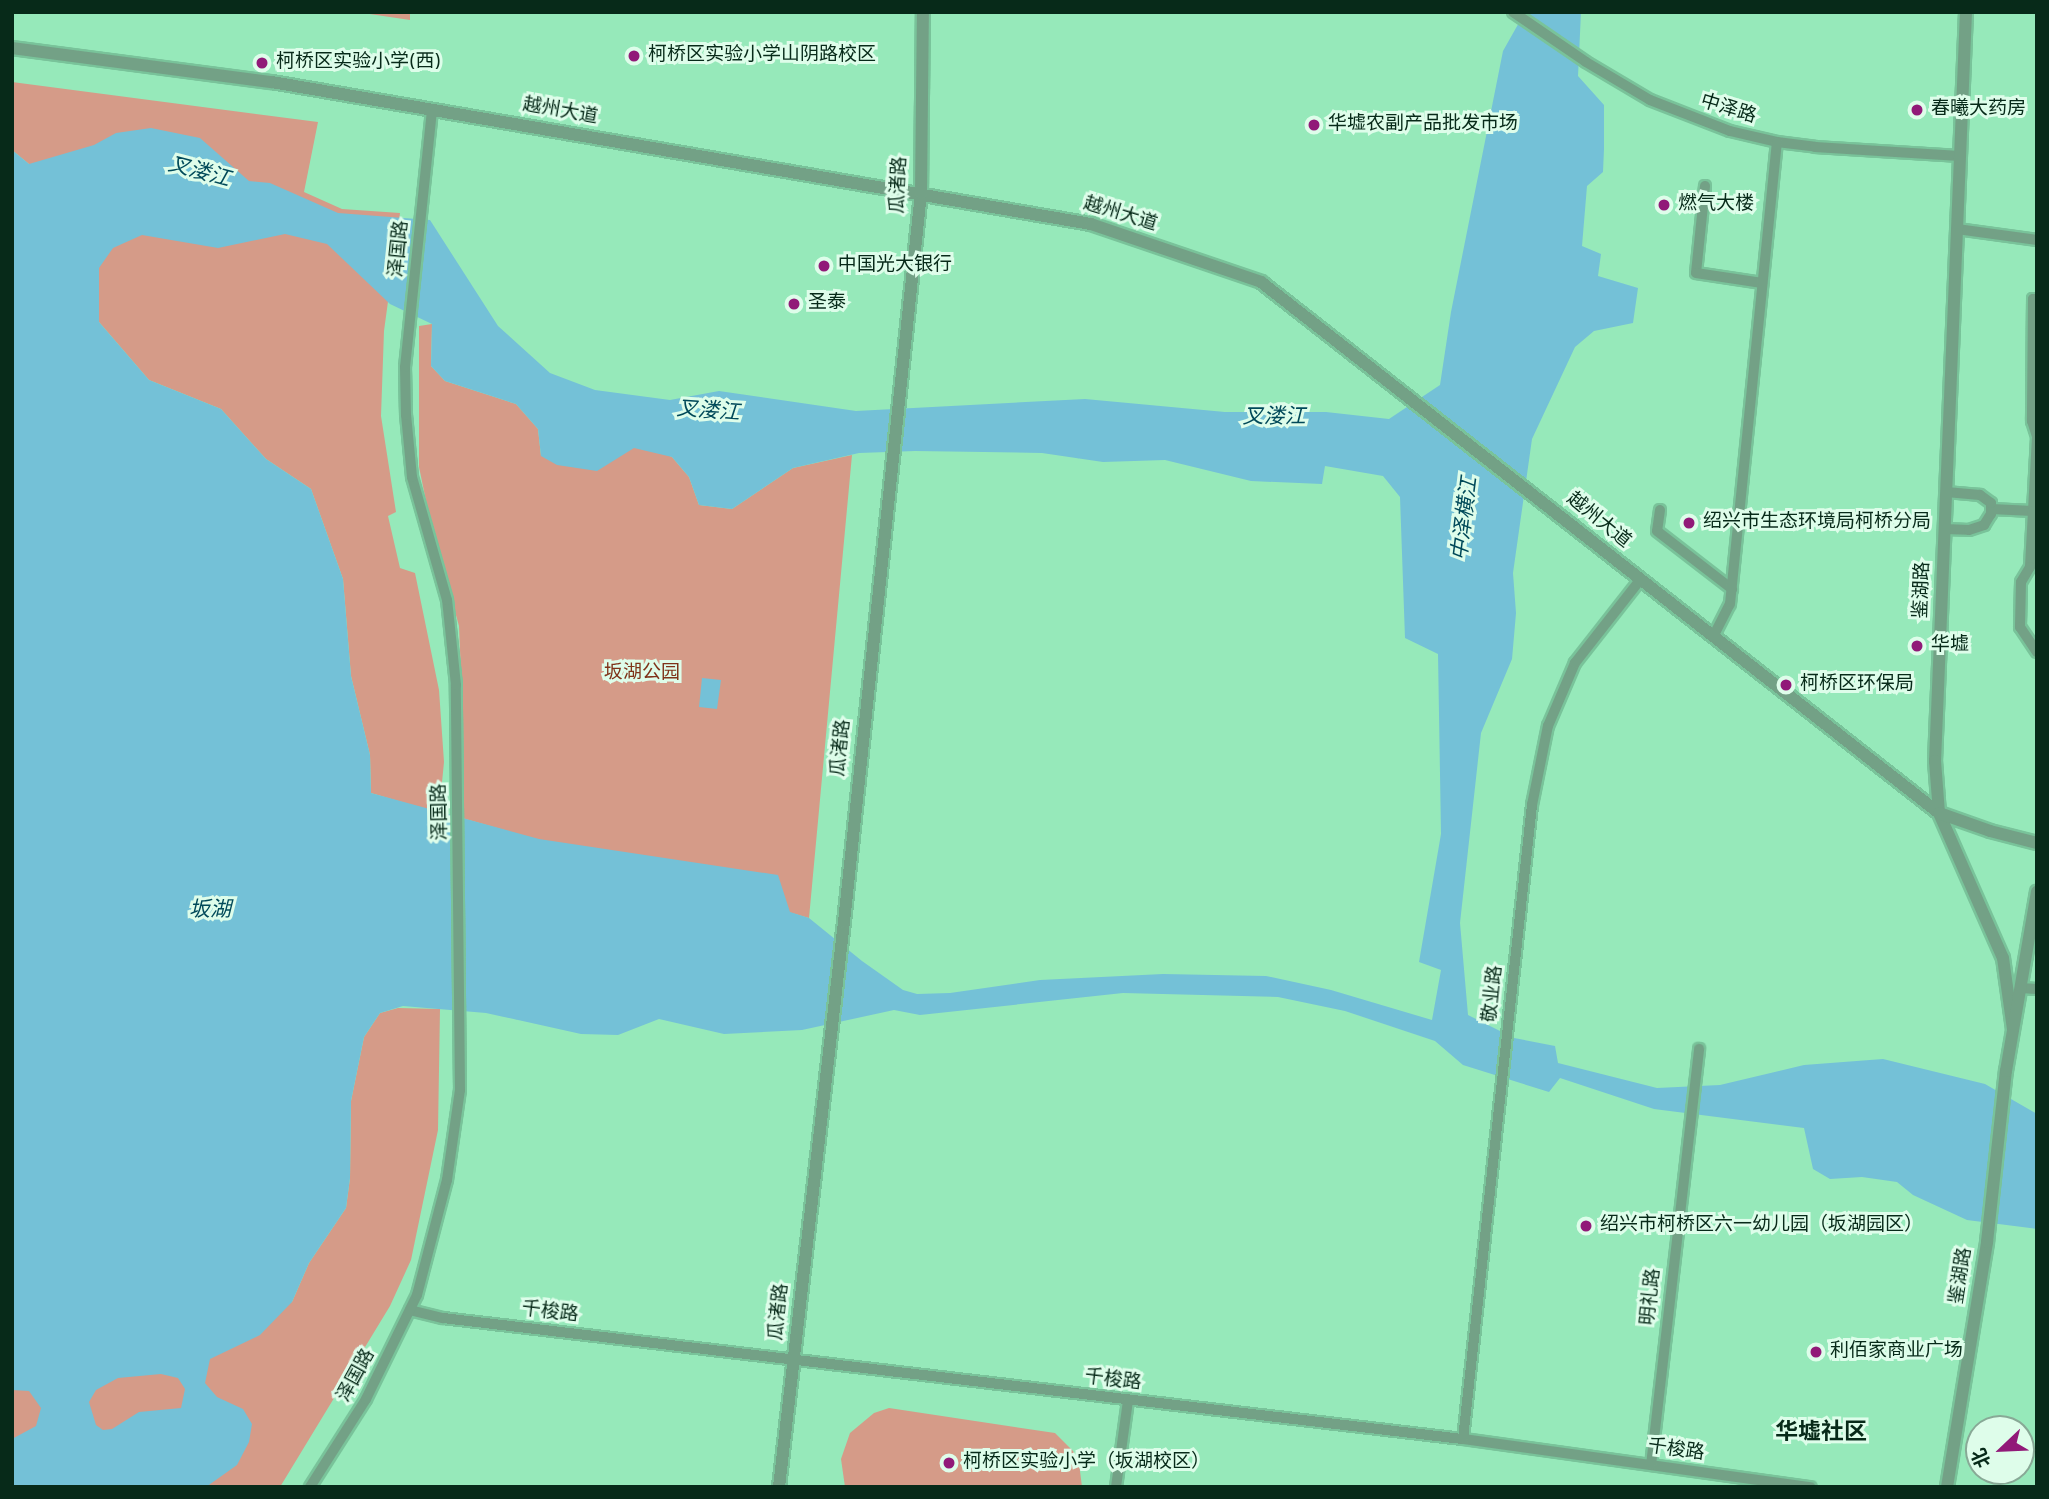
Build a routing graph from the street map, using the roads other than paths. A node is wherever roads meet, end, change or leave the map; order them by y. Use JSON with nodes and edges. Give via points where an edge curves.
{"nodes":[{"id":1,"x":923,"y":12,"type":"edge"},
{"id":2,"x":1966,"y":12,"type":"edge"},
{"id":3,"x":1515,"y":14,"type":"edge"},
{"id":4,"x":12,"y":48,"type":"edge"},
{"id":5,"x":432,"y":110,"type":"junction"},
{"id":6,"x":1777,"y":142,"type":"junction"},
{"id":7,"x":1960,"y":156,"type":"junction"},
{"id":8,"x":1705,"y":186,"type":"dead end"},
{"id":9,"x":921,"y":193,"type":"junction"},
{"id":10,"x":1957,"y":229,"type":"junction"},
{"id":11,"x":2037,"y":240,"type":"edge"},
{"id":12,"x":1762,"y":284,"type":"junction"},
{"id":13,"x":2037,"y":299,"type":"edge"},
{"id":14,"x":2037,"y":436,"type":"edge"},
{"id":15,"x":1946,"y":492,"type":"junction"},
{"id":16,"x":1660,"y":509,"type":"dead end"},
{"id":17,"x":1991,"y":509,"type":"junction"},
{"id":18,"x":2033,"y":511,"type":"junction"},
{"id":19,"x":1944,"y":529,"type":"junction"},
{"id":20,"x":2031,"y":554,"type":"junction"},
{"id":21,"x":2037,"y":563,"type":"edge"},
{"id":22,"x":1640,"y":580,"type":"junction"},
{"id":23,"x":1732,"y":589,"type":"junction"},
{"id":24,"x":1713,"y":637,"type":"junction"},
{"id":25,"x":2037,"y":652,"type":"edge"},
{"id":26,"x":1939,"y":813,"type":"junction"},
{"id":27,"x":2037,"y":843,"type":"edge"},
{"id":28,"x":2037,"y":892,"type":"edge"},
{"id":29,"x":2020,"y":988,"type":"junction"},
{"id":30,"x":2037,"y":989,"type":"edge"},
{"id":31,"x":2012,"y":1029,"type":"junction"},
{"id":32,"x":1699,"y":1049,"type":"dead end"},
{"id":33,"x":410,"y":1310,"type":"junction"},
{"id":34,"x":794,"y":1360,"type":"junction"},
{"id":35,"x":1128,"y":1400,"type":"junction"},
{"id":36,"x":1463,"y":1439,"type":"junction"},
{"id":37,"x":1651,"y":1465,"type":"junction"},
{"id":38,"x":310,"y":1487,"type":"edge"},
{"id":39,"x":779,"y":1487,"type":"edge"},
{"id":40,"x":1116,"y":1487,"type":"edge"},
{"id":41,"x":1811,"y":1487,"type":"edge"},
{"id":42,"x":1947,"y":1487,"type":"edge"}],
"edges":[{"from":1,"to":9,"type":"street","name":"瓜渚路"},
{"from":2,"to":7,"type":"street","name":"鉴湖路"},
{"from":3,"to":6,"type":"street","name":"中泽路","via":[[1650,100],[1730,131]]},
{"from":4,"to":5,"type":"street","name":"越州大道","via":[[272,82]]},
{"from":5,"to":9,"type":"street","name":"越州大道"},
{"from":5,"to":33,"type":"street","name":"泽国路","via":[[405,367],[406,415],[412,477],[447,600],[456,685],[461,1039],[460,1090],[446,1180],[431,1250]]},
{"from":6,"to":7,"type":"street","name":"中泽路"},
{"from":6,"to":12,"type":"street"},
{"from":7,"to":10,"type":"street","name":"鉴湖路"},
{"from":8,"to":12,"type":"street","via":[[1696,273]]},
{"from":9,"to":22,"type":"street","name":"越州大道","via":[[1091,224],[1261,282]]},
{"from":9,"to":34,"type":"street","name":"瓜渚路"},
{"from":10,"to":11,"type":"street"},
{"from":10,"to":15,"type":"street","name":"鉴湖路"},
{"from":12,"to":23,"type":"street"},
{"from":13,"to":14,"type":"street","via":[[2033,299],[2032,421]]},
{"from":14,"to":18,"type":"street"},
{"from":15,"to":17,"type":"street","via":[[1980,495],[1991,503]]},
{"from":15,"to":19,"type":"street","name":"鉴湖路"},
{"from":16,"to":23,"type":"street","via":[[1657,531]]},
{"from":17,"to":18,"type":"street"},
{"from":17,"to":19,"type":"street","via":[[1984,525]]},
{"from":18,"to":20,"type":"street"},
{"from":19,"to":26,"type":"street","name":"鉴湖路","via":[[1935,761]]},
{"from":20,"to":21,"type":"street"},
{"from":20,"to":25,"type":"street","via":[[2021,582],[2020,627]]},
{"from":22,"to":24,"type":"street","name":"越州大道"},
{"from":22,"to":36,"type":"street","name":"敬业路","via":[[1575,663],[1548,726],[1532,805]]},
{"from":23,"to":24,"type":"street","via":[[1730,604]]},
{"from":24,"to":26,"type":"street","name":"越州大道"},
{"from":26,"to":27,"type":"street","name":"越州大道"},
{"from":26,"to":31,"type":"street","name":"鉴湖路","via":[[2003,958]]},
{"from":28,"to":29,"type":"street"},
{"from":29,"to":30,"type":"street"},
{"from":29,"to":31,"type":"street"},
{"from":31,"to":42,"type":"street","name":"鉴湖路","via":[[1987,1242]]},
{"from":32,"to":37,"type":"street","name":"明礼路"},
{"from":33,"to":34,"type":"street","name":"千梭路","via":[[443,1318]]},
{"from":33,"to":38,"type":"street","name":"泽国路","via":[[366,1399]]},
{"from":34,"to":35,"type":"street","name":"千梭路"},
{"from":34,"to":39,"type":"street","name":"瓜渚路"},
{"from":35,"to":36,"type":"street","name":"千梭路"},
{"from":35,"to":40,"type":"street"},
{"from":36,"to":37,"type":"street","name":"千梭路"},
{"from":37,"to":41,"type":"street","name":"千梭路"}]}
